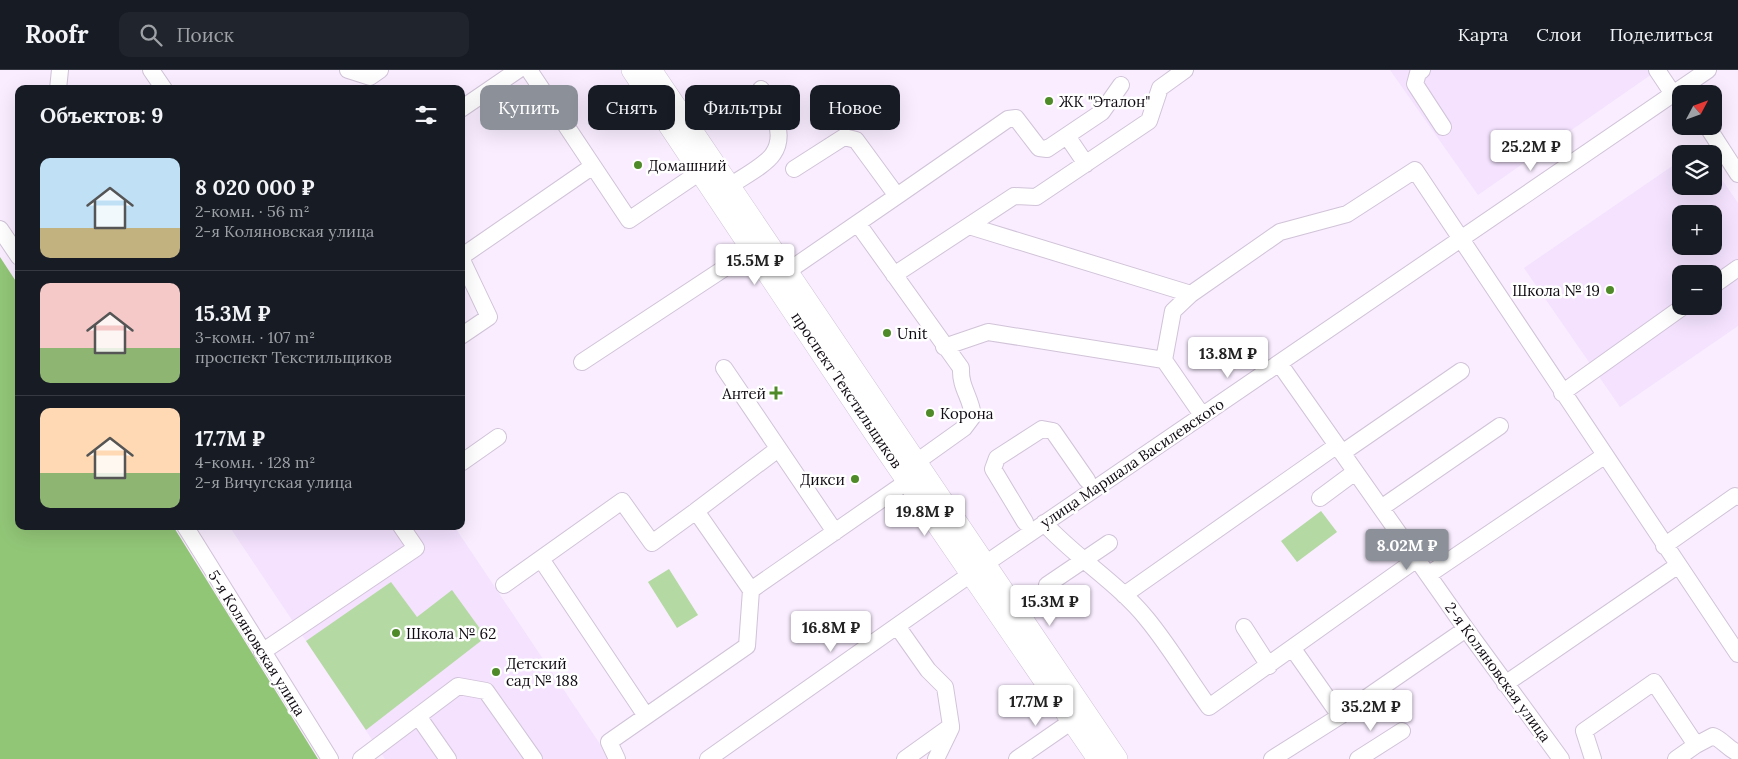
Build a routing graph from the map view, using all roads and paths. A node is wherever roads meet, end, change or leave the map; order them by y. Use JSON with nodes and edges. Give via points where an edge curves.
{"nodes":[{"id":1,"x":60,"y":70,"type":"edge"},
{"id":2,"x":151,"y":70,"type":"edge"},
{"id":3,"x":348,"y":70,"type":"edge"},
{"id":4,"x":380,"y":70,"type":"edge"},
{"id":5,"x":518,"y":70,"type":"edge"},
{"id":6,"x":529,"y":70,"type":"edge"},
{"id":7,"x":632,"y":70,"type":"edge"},
{"id":8,"x":651,"y":70,"type":"edge"},
{"id":9,"x":1185,"y":70,"type":"edge"},
{"id":10,"x":1422,"y":70,"type":"edge"},
{"id":11,"x":1658,"y":70,"type":"edge"},
{"id":12,"x":1708,"y":70,"type":"edge"},
{"id":13,"x":58,"y":85,"type":"edge"},
{"id":14,"x":161,"y":85,"type":"edge"},
{"id":15,"x":1121,"y":85,"type":"dead end"},
{"id":16,"x":1673,"y":85,"type":"edge"},
{"id":17,"x":1689,"y":85,"type":"edge"},
{"id":18,"x":1672,"y":97,"type":"edge"},
{"id":19,"x":465,"y":106,"type":"edge"},
{"id":20,"x":1443,"y":127,"type":"dead end"},
{"id":21,"x":777,"y":130,"type":"edge"},
{"id":22,"x":1713,"y":135,"type":"edge"},
{"id":23,"x":1067,"y":136,"type":"junction"},
{"id":24,"x":1086,"y":164,"type":"junction"},
{"id":25,"x":593,"y":166,"type":"junction"},
{"id":26,"x":794,"y":169,"type":"dead end"},
{"id":27,"x":700,"y":172,"type":"junction"},
{"id":28,"x":1738,"y":174,"type":"edge"},
{"id":29,"x":730,"y":186,"type":"junction"},
{"id":30,"x":897,"y":196,"type":"junction"},
{"id":31,"x":858,"y":224,"type":"junction"},
{"id":32,"x":968,"y":226,"type":"junction"},
{"id":33,"x":0,"y":229,"type":"edge"},
{"id":34,"x":1460,"y":240,"type":"junction"},
{"id":35,"x":752,"y":250,"type":"junction"},
{"id":36,"x":15,"y":251,"type":"edge"},
{"id":37,"x":465,"y":254,"type":"edge"},
{"id":38,"x":465,"y":266,"type":"edge"},
{"id":39,"x":1738,"y":268,"type":"edge"},
{"id":40,"x":788,"y":271,"type":"junction"},
{"id":41,"x":894,"y":275,"type":"junction"},
{"id":42,"x":1722,"y":279,"type":"edge"},
{"id":43,"x":1191,"y":294,"type":"junction"},
{"id":44,"x":1672,"y":315,"type":"edge"},
{"id":45,"x":465,"y":333,"type":"edge"},
{"id":46,"x":944,"y":347,"type":"junction"},
{"id":47,"x":1164,"y":360,"type":"junction"},
{"id":48,"x":582,"y":362,"type":"dead end"},
{"id":49,"x":1279,"y":363,"type":"junction"},
{"id":50,"x":724,"y":368,"type":"dead end"},
{"id":51,"x":1460,"y":371,"type":"dead end"},
{"id":52,"x":1562,"y":393,"type":"junction"},
{"id":53,"x":1202,"y":415,"type":"junction"},
{"id":54,"x":1500,"y":426,"type":"dead end"},
{"id":55,"x":498,"y":437,"type":"dead end"},
{"id":56,"x":778,"y":449,"type":"junction"},
{"id":57,"x":1339,"y":450,"type":"junction"},
{"id":58,"x":1604,"y":456,"type":"junction"},
{"id":59,"x":465,"y":460,"type":"edge"},
{"id":60,"x":912,"y":472,"type":"junction"},
{"id":61,"x":1355,"y":472,"type":"junction"},
{"id":62,"x":1087,"y":480,"type":"dead end"},
{"id":63,"x":1738,"y":497,"type":"edge"},
{"id":64,"x":1320,"y":498,"type":"dead end"},
{"id":65,"x":1381,"y":508,"type":"junction"},
{"id":66,"x":696,"y":511,"type":"junction"},
{"id":67,"x":1026,"y":522,"type":"dead end"},
{"id":68,"x":1044,"y":523,"type":"junction"},
{"id":69,"x":187,"y":530,"type":"edge"},
{"id":70,"x":404,"y":530,"type":"edge"},
{"id":71,"x":835,"y":532,"type":"junction"},
{"id":72,"x":1109,"y":543,"type":"dead end"},
{"id":73,"x":1664,"y":546,"type":"junction"},
{"id":74,"x":541,"y":559,"type":"junction"},
{"id":75,"x":1417,"y":559,"type":"junction"},
{"id":76,"x":1084,"y":561,"type":"junction"},
{"id":77,"x":1677,"y":566,"type":"junction"},
{"id":78,"x":978,"y":568,"type":"junction"},
{"id":79,"x":1428,"y":575,"type":"junction"},
{"id":80,"x":504,"y":585,"type":"dead end"},
{"id":81,"x":1047,"y":585,"type":"dead end"},
{"id":82,"x":751,"y":590,"type":"junction"},
{"id":83,"x":1124,"y":594,"type":"junction"},
{"id":84,"x":897,"y":626,"type":"junction"},
{"id":85,"x":1244,"y":627,"type":"dead end"},
{"id":86,"x":1466,"y":629,"type":"junction"},
{"id":87,"x":1293,"y":649,"type":"junction"},
{"id":88,"x":262,"y":652,"type":"junction"},
{"id":89,"x":1738,"y":654,"type":"edge"},
{"id":90,"x":1269,"y":666,"type":"junction"},
{"id":91,"x":1505,"y":684,"type":"junction"},
{"id":92,"x":418,"y":716,"type":"junction"},
{"id":93,"x":646,"y":716,"type":"junction"},
{"id":94,"x":1340,"y":716,"type":"junction"},
{"id":95,"x":1072,"y":721,"type":"junction"},
{"id":96,"x":952,"y":726,"type":"junction"},
{"id":97,"x":1402,"y":731,"type":"dead end"},
{"id":98,"x":1696,"y":745,"type":"junction"},
{"id":99,"x":1738,"y":753,"type":"edge"},
{"id":100,"x":330,"y":759,"type":"edge"},
{"id":101,"x":361,"y":759,"type":"edge"},
{"id":102,"x":448,"y":759,"type":"edge"},
{"id":103,"x":534,"y":759,"type":"edge"},
{"id":104,"x":617,"y":759,"type":"edge"},
{"id":105,"x":708,"y":759,"type":"edge"},
{"id":106,"x":905,"y":759,"type":"edge"},
{"id":107,"x":936,"y":759,"type":"edge"},
{"id":108,"x":1018,"y":759,"type":"edge"},
{"id":109,"x":1098,"y":759,"type":"edge"},
{"id":110,"x":1117,"y":759,"type":"edge"},
{"id":111,"x":1272,"y":759,"type":"edge"},
{"id":112,"x":1358,"y":759,"type":"edge"},
{"id":113,"x":1561,"y":759,"type":"edge"},
{"id":114,"x":1593,"y":759,"type":"edge"},
{"id":115,"x":1676,"y":759,"type":"edge"}],
"edges":[{"from":1,"to":13,"type":"street"},
{"from":2,"to":14,"type":"street"},
{"from":3,"to":4,"type":"street","via":[[370,78]]},
{"from":5,"to":19,"type":"street"},
{"from":6,"to":25,"type":"street"},
{"from":7,"to":27,"type":"main road","name":"проспект Текстильщиков"},
{"from":8,"to":29,"type":"main road","name":"проспект Текстильщиков"},
{"from":9,"to":24,"type":"street","via":[[1160,88],[1149,121]]},
{"from":10,"to":20,"type":"street","via":[[1415,84]]},
{"from":11,"to":16,"type":"street"},
{"from":12,"to":17,"type":"street","name":"улица Маршала Василевского"},
{"from":15,"to":23,"type":"street","via":[[1102,112]]},
{"from":18,"to":34,"type":"street","name":"улица Маршала Василевского"},
{"from":21,"to":29,"type":"street","via":[[780,141],[772,155]]},
{"from":22,"to":28,"type":"street"},
{"from":23,"to":24,"type":"street"},
{"from":23,"to":30,"type":"street","via":[[1048,149],[1040,148],[1016,118],[1008,119]]},
{"from":24,"to":32,"type":"street","via":[[1036,197],[1014,196]]},
{"from":25,"to":27,"type":"street","via":[[629,220]]},
{"from":25,"to":37,"type":"street"},
{"from":26,"to":30,"type":"street","via":[[844,136],[856,140]]},
{"from":27,"to":35,"type":"main road","name":"проспект Текстильщиков"},
{"from":29,"to":40,"type":"main road","name":"проспект Текстильщиков"},
{"from":30,"to":31,"type":"street"},
{"from":31,"to":40,"type":"street"},
{"from":31,"to":41,"type":"street"},
{"from":32,"to":41,"type":"street"},
{"from":32,"to":43,"type":"street"},
{"from":33,"to":36,"type":"street"},
{"from":34,"to":43,"type":"street","via":[[1415,170],[1347,214],[1280,232]]},
{"from":34,"to":49,"type":"street","name":"улица Маршала Василевского"},
{"from":34,"to":52,"type":"street"},
{"from":35,"to":48,"type":"street"},
{"from":35,"to":60,"type":"main road","name":"проспект Текстильщиков"},
{"from":38,"to":45,"type":"street","via":[[489,317]]},
{"from":39,"to":42,"type":"street"},
{"from":40,"to":60,"type":"main road","name":"проспект Текстильщиков"},
{"from":41,"to":46,"type":"street"},
{"from":43,"to":47,"type":"street","via":[[1173,311]]},
{"from":44,"to":52,"type":"street"},
{"from":46,"to":47,"type":"street","via":[[988,332]]},
{"from":46,"to":60,"type":"street","via":[[961,368],[960,383],[971,400],[973,416],[964,428]]},
{"from":47,"to":53,"type":"street"},
{"from":49,"to":53,"type":"street","name":"улица Маршала Василевского"},
{"from":49,"to":57,"type":"street","name":"2-я Коляновская улица"},
{"from":50,"to":56,"type":"street"},
{"from":51,"to":57,"type":"street"},
{"from":52,"to":58,"type":"street"},
{"from":53,"to":68,"type":"street","name":"улица Маршала Василевского"},
{"from":54,"to":65,"type":"street"},
{"from":55,"to":59,"type":"street"},
{"from":56,"to":66,"type":"street"},
{"from":56,"to":71,"type":"street"},
{"from":57,"to":61,"type":"street","name":"2-я Коляновская улица"},
{"from":57,"to":83,"type":"street"},
{"from":58,"to":73,"type":"street"},
{"from":58,"to":79,"type":"street"},
{"from":60,"to":71,"type":"street"},
{"from":60,"to":78,"type":"main road","name":"проспект Текстильщиков"},
{"from":61,"to":64,"type":"street"},
{"from":61,"to":65,"type":"street","name":"2-я Коляновская улица"},
{"from":62,"to":67,"type":"street","via":[[1053,431],[1042,429],[997,458],[993,469]]},
{"from":63,"to":73,"type":"street"},
{"from":65,"to":75,"type":"street","name":"2-я Коляновская улица"},
{"from":66,"to":74,"type":"street","via":[[652,543],[622,501]]},
{"from":66,"to":82,"type":"street"},
{"from":68,"to":76,"type":"street"},
{"from":68,"to":78,"type":"street","name":"улица Маршала Василевского"},
{"from":69,"to":88,"type":"street","name":"5-я Коляновская улица"},
{"from":70,"to":88,"type":"street","via":[[416,548]]},
{"from":71,"to":82,"type":"street"},
{"from":72,"to":76,"type":"street"},
{"from":73,"to":77,"type":"street"},
{"from":74,"to":80,"type":"street"},
{"from":74,"to":93,"type":"street"},
{"from":75,"to":79,"type":"street","name":"2-я Коляновская улица"},
{"from":75,"to":87,"type":"street"},
{"from":76,"to":81,"type":"street"},
{"from":76,"to":83,"type":"street"},
{"from":77,"to":89,"type":"street"},
{"from":77,"to":91,"type":"street"},
{"from":78,"to":84,"type":"street","name":"улица Маршала Василевского"},
{"from":78,"to":95,"type":"main road","name":"проспект Текстильщиков"},
{"from":78,"to":110,"type":"main road","name":"проспект Текстильщиков"},
{"from":79,"to":86,"type":"street","name":"2-я Коляновская улица"},
{"from":82,"to":93,"type":"street","via":[[747,646]]},
{"from":83,"to":90,"type":"street","via":[[1148,620],[1209,707]]},
{"from":84,"to":96,"type":"street","via":[[928,670],[945,687]]},
{"from":84,"to":105,"type":"street","name":"улица Маршала Василевского"},
{"from":85,"to":90,"type":"street"},
{"from":86,"to":91,"type":"street","name":"2-я Коляновская улица"},
{"from":86,"to":94,"type":"street"},
{"from":87,"to":90,"type":"street"},
{"from":87,"to":94,"type":"street"},
{"from":88,"to":100,"type":"street","name":"5-я Коляновская улица"},
{"from":91,"to":113,"type":"street","name":"2-я Коляновская улица"},
{"from":92,"to":101,"type":"street"},
{"from":92,"to":102,"type":"street"},
{"from":92,"to":103,"type":"street","via":[[458,686],[486,691]]},
{"from":93,"to":104,"type":"street","via":[[609,742]]},
{"from":94,"to":111,"type":"street"},
{"from":95,"to":108,"type":"street"},
{"from":95,"to":109,"type":"main road","name":"проспект Текстильщиков"},
{"from":96,"to":106,"type":"street"},
{"from":96,"to":107,"type":"street"},
{"from":97,"to":112,"type":"street"},
{"from":98,"to":99,"type":"street","via":[[1712,736],[1722,739]]},
{"from":98,"to":114,"type":"street","via":[[1654,682],[1584,731]]},
{"from":98,"to":115,"type":"street"}]}
